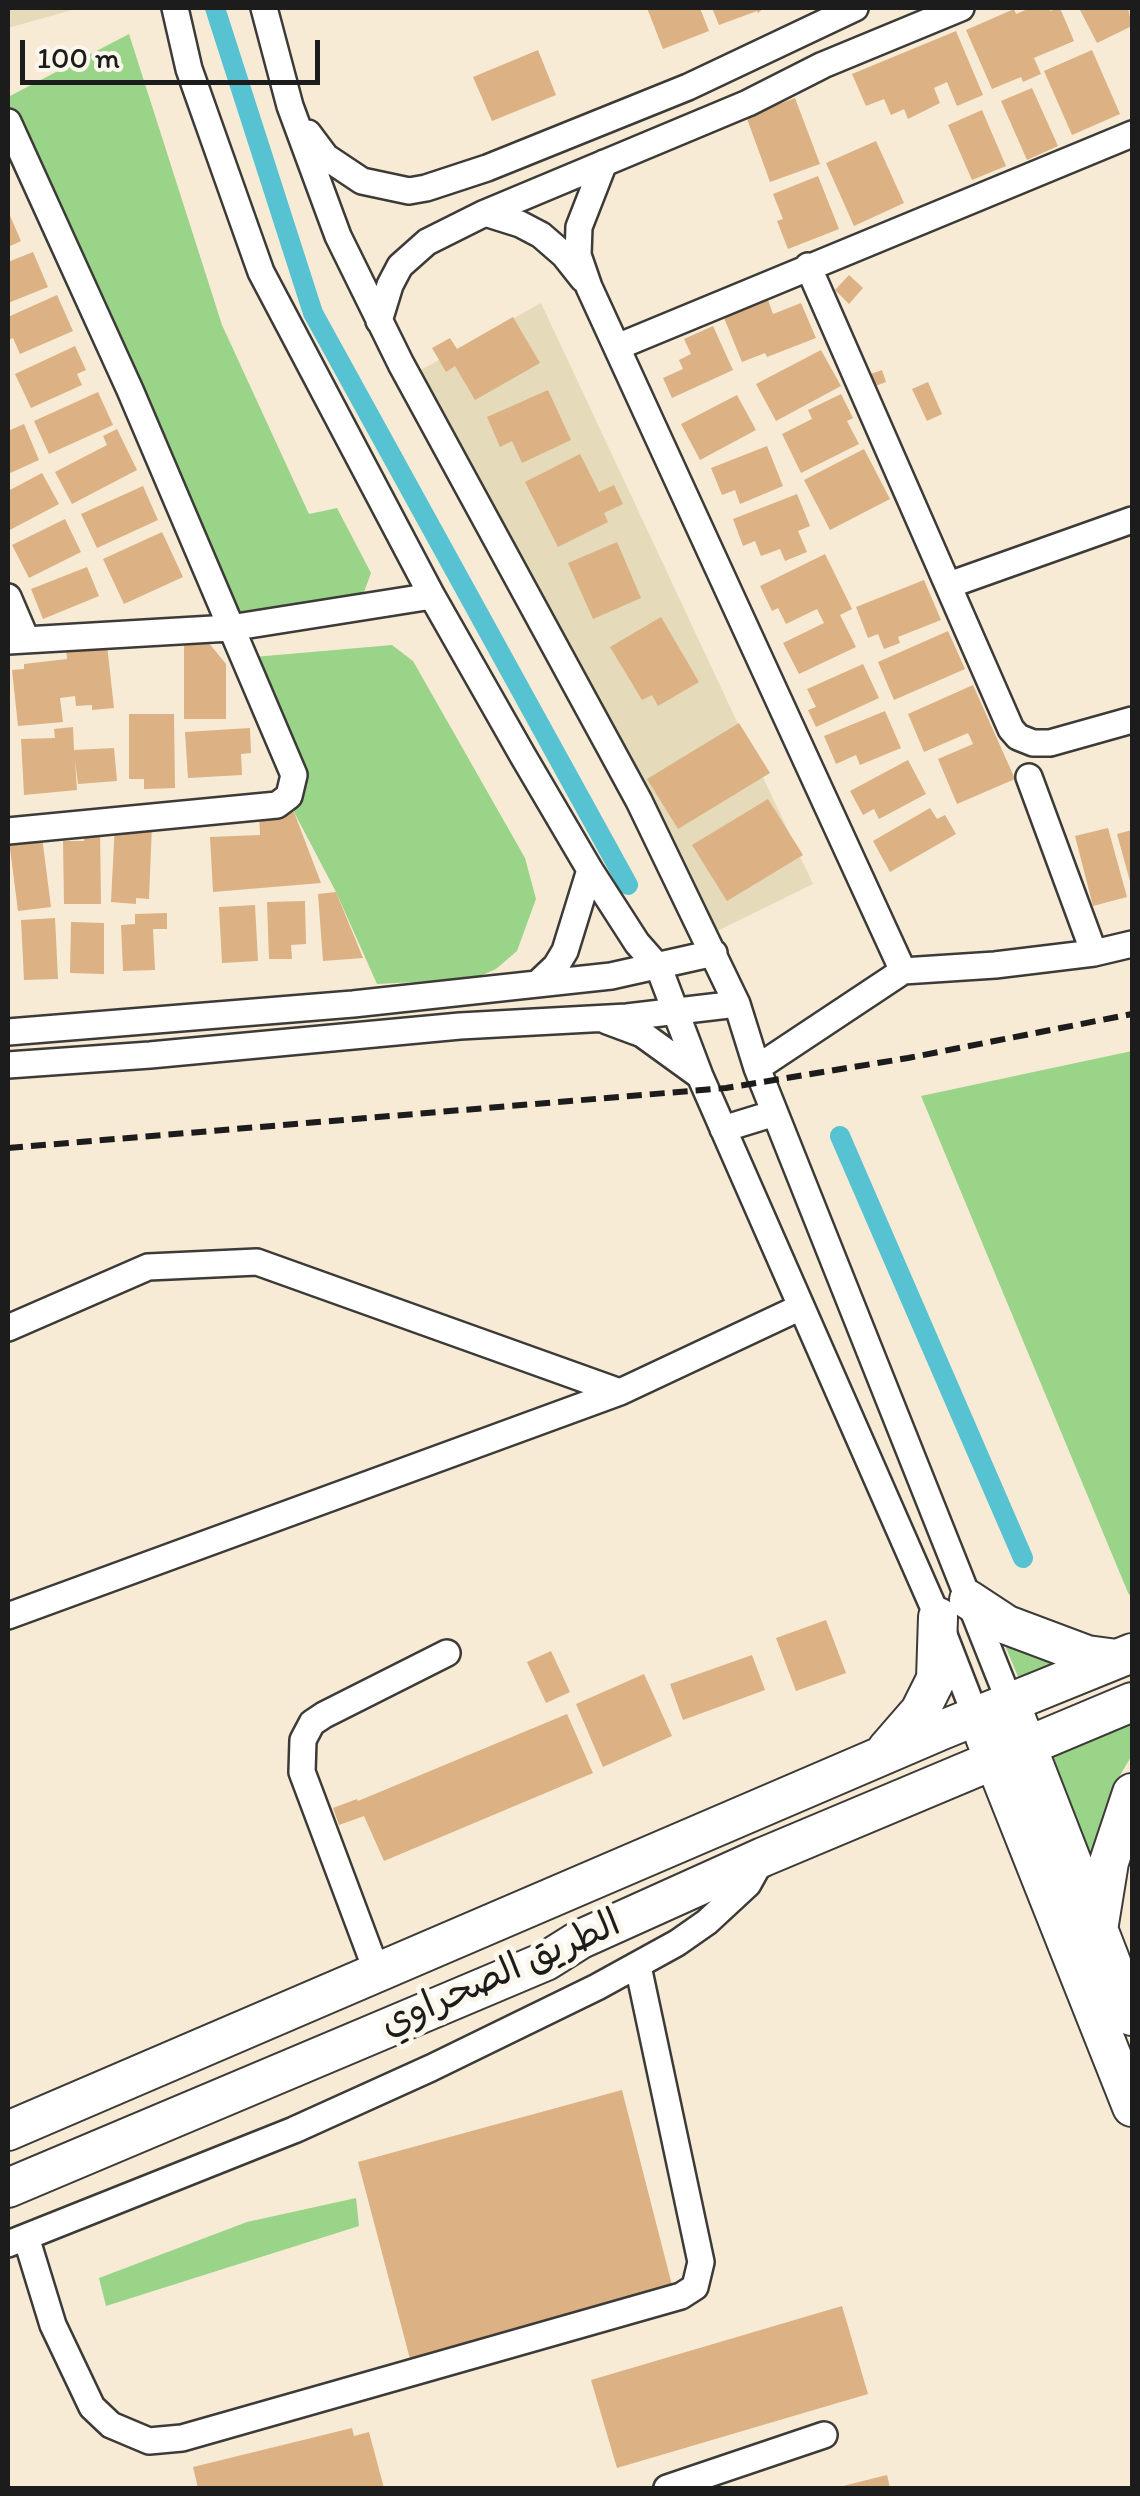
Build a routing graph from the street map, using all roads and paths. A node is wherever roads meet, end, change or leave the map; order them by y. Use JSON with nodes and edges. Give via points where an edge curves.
{"nodes":[{"id":1,"x":174,"y":8,"type":"edge"},
{"id":2,"x":264,"y":8,"type":"edge"},
{"id":3,"x":855,"y":8,"type":"edge"},
{"id":4,"x":961,"y":8,"type":"edge"},
{"id":5,"x":688,"y":87,"type":"junction"},
{"id":6,"x":290,"y":106,"type":"junction"},
{"id":7,"x":8,"y":122,"type":"edge"},
{"id":8,"x":701,"y":122,"type":"junction"},
{"id":9,"x":1132,"y":134,"type":"edge"},
{"id":10,"x":604,"y":163,"type":"junction"},
{"id":11,"x":485,"y":214,"type":"junction"},
{"id":12,"x":808,"y":266,"type":"junction"},
{"id":13,"x":589,"y":287,"type":"junction"},
{"id":14,"x":379,"y":321,"type":"junction"},
{"id":15,"x":617,"y":347,"type":"junction"},
{"id":16,"x":1132,"y":520,"type":"edge"},
{"id":17,"x":948,"y":586,"type":"junction"},
{"id":18,"x":432,"y":596,"type":"junction"},
{"id":19,"x":8,"y":597,"type":"edge"},
{"id":20,"x":230,"y":628,"type":"junction"},
{"id":21,"x":17,"y":640,"type":"edge"},
{"id":22,"x":1132,"y":720,"type":"edge"},
{"id":23,"x":1028,"y":777,"type":"dead end"},
{"id":24,"x":8,"y":831,"type":"edge"},
{"id":25,"x":590,"y":870,"type":"junction"},
{"id":26,"x":1132,"y":944,"type":"edge"},
{"id":27,"x":1094,"y":952,"type":"junction"},
{"id":28,"x":714,"y":953,"type":"junction"},
{"id":29,"x":659,"y":968,"type":"junction"},
{"id":30,"x":903,"y":971,"type":"junction"},
{"id":31,"x":537,"y":984,"type":"junction"},
{"id":32,"x":737,"y":1004,"type":"junction"},
{"id":33,"x":675,"y":1011,"type":"junction"},
{"id":34,"x":598,"y":1017,"type":"junction"},
{"id":35,"x":8,"y":1032,"type":"edge"},
{"id":36,"x":8,"y":1065,"type":"edge"},
{"id":37,"x":757,"y":1068,"type":"junction"},
{"id":38,"x":700,"y":1076,"type":"junction"},
{"id":39,"x":776,"y":1114,"type":"junction"},
{"id":40,"x":723,"y":1129,"type":"junction"},
{"id":41,"x":801,"y":1308,"type":"junction"},
{"id":42,"x":8,"y":1328,"type":"edge"},
{"id":43,"x":620,"y":1392,"type":"junction"},
{"id":44,"x":953,"y":1609,"type":"junction"},
{"id":45,"x":8,"y":1616,"type":"edge"},
{"id":46,"x":447,"y":1653,"type":"dead end"},
{"id":47,"x":1125,"y":1656,"type":"edge"},
{"id":48,"x":1132,"y":1702,"type":"edge"},
{"id":49,"x":993,"y":1710,"type":"junction"},
{"id":50,"x":1009,"y":1752,"type":"junction"},
{"id":51,"x":880,"y":1757,"type":"junction"},
{"id":52,"x":937,"y":1782,"type":"junction"},
{"id":53,"x":1132,"y":1794,"type":"edge"},
{"id":54,"x":1022,"y":1830,"type":"junction"},
{"id":55,"x":763,"y":1857,"type":"junction"},
{"id":56,"x":1098,"y":1932,"type":"junction"},
{"id":57,"x":638,"y":1966,"type":"junction"},
{"id":58,"x":377,"y":1972,"type":"junction"},
{"id":59,"x":1132,"y":2016,"type":"edge"},
{"id":60,"x":1132,"y":2107,"type":"edge"},
{"id":61,"x":8,"y":2131,"type":"edge"},
{"id":62,"x":8,"y":2188,"type":"edge"},
{"id":63,"x":17,"y":2241,"type":"edge"},
{"id":64,"x":824,"y":2436,"type":"dead end"},
{"id":65,"x":667,"y":2488,"type":"edge"}],
"edges":[{"from":1,"to":18,"type":"street","via":[[260,272]]},
{"from":2,"to":6,"type":"street"},
{"from":3,"to":5,"type":"street"},
{"from":4,"to":8,"type":"street"},
{"from":5,"to":6,"type":"street","via":[[451,182],[409,191],[362,181],[339,166]]},
{"from":5,"to":8,"type":"street"},
{"from":6,"to":14,"type":"street","via":[[338,236]]},
{"from":7,"to":20,"type":"street"},
{"from":8,"to":10,"type":"street"},
{"from":9,"to":12,"type":"street"},
{"from":10,"to":11,"type":"street"},
{"from":10,"to":13,"type":"street","via":[[579,227],[578,254]]},
{"from":11,"to":13,"type":"street","via":[[541,235]]},
{"from":11,"to":14,"type":"street","via":[[410,254],[390,285]]},
{"from":12,"to":15,"type":"street"},
{"from":12,"to":17,"type":"street"},
{"from":13,"to":15,"type":"street"},
{"from":14,"to":28,"type":"street"},
{"from":15,"to":30,"type":"street"},
{"from":16,"to":17,"type":"street"},
{"from":17,"to":22,"type":"street","via":[[1018,737],[1050,743]]},
{"from":18,"to":20,"type":"street"},
{"from":18,"to":25,"type":"street"},
{"from":19,"to":21,"type":"street"},
{"from":20,"to":21,"type":"street"},
{"from":20,"to":24,"type":"street","via":[[294,776],[284,803]]},
{"from":23,"to":27,"type":"street"},
{"from":25,"to":29,"type":"street"},
{"from":25,"to":31,"type":"street","via":[[565,950]]},
{"from":26,"to":27,"type":"street"},
{"from":27,"to":30,"type":"street"},
{"from":28,"to":29,"type":"street"},
{"from":28,"to":32,"type":"street"},
{"from":29,"to":31,"type":"street"},
{"from":29,"to":33,"type":"street"},
{"from":30,"to":37,"type":"street"},
{"from":31,"to":35,"type":"street"},
{"from":32,"to":33,"type":"street"},
{"from":32,"to":37,"type":"street"},
{"from":33,"to":34,"type":"street"},
{"from":33,"to":38,"type":"street"},
{"from":34,"to":36,"type":"street"},
{"from":34,"to":38,"type":"street","via":[[642,1034]]},
{"from":37,"to":39,"type":"street"},
{"from":38,"to":40,"type":"street"},
{"from":39,"to":40,"type":"street"},
{"from":39,"to":44,"type":"street"},
{"from":40,"to":41,"type":"street"},
{"from":41,"to":43,"type":"street"},
{"from":41,"to":44,"type":"street"},
{"from":42,"to":43,"type":"street","via":[[148,1267],[257,1262]]},
{"from":43,"to":45,"type":"street"},
{"from":44,"to":47,"type":"highway","via":[[1087,1655]]},
{"from":44,"to":49,"type":"street"},
{"from":44,"to":49,"type":"street"},
{"from":44,"to":51,"type":"highway","via":[[936,1679],[920,1711]]},
{"from":46,"to":58,"type":"street","via":[[324,1715],[303,1740],[302,1772]]},
{"from":47,"to":49,"type":"highway","name":"الطريق الصحراوي"},
{"from":48,"to":50,"type":"highway","name":"الطريق الصحراوي"},
{"from":49,"to":50,"type":"highway"},
{"from":49,"to":51,"type":"highway","name":"الطريق الصحراوي"},
{"from":50,"to":52,"type":"highway","name":"الطريق الصحراوي"},
{"from":50,"to":54,"type":"highway"},
{"from":50,"to":56,"type":"highway"},
{"from":51,"to":58,"type":"highway","name":"الطريق الصحراوي"},
{"from":52,"to":54,"type":"highway","via":[[985,1794]]},
{"from":52,"to":55,"type":"highway","name":"الطريق الصحراوي"},
{"from":53,"to":56,"type":"highway","via":[[1109,1862]]},
{"from":54,"to":60,"type":"highway"},
{"from":55,"to":57,"type":"street","via":[[748,1884],[707,1922]]},
{"from":55,"to":62,"type":"highway","name":"الطريق الصحراوي","via":[[546,1961]]},
{"from":56,"to":59,"type":"highway"},
{"from":57,"to":63,"type":"street","via":[[309,2124]]},
{"from":57,"to":63,"type":"street","via":[[701,2262],[695,2287],[682,2296],[182,2438],[149,2441],[111,2425],[92,2407]]},
{"from":58,"to":61,"type":"highway","name":"الطريق الصحراوي"},
{"from":64,"to":65,"type":"street"}]}
